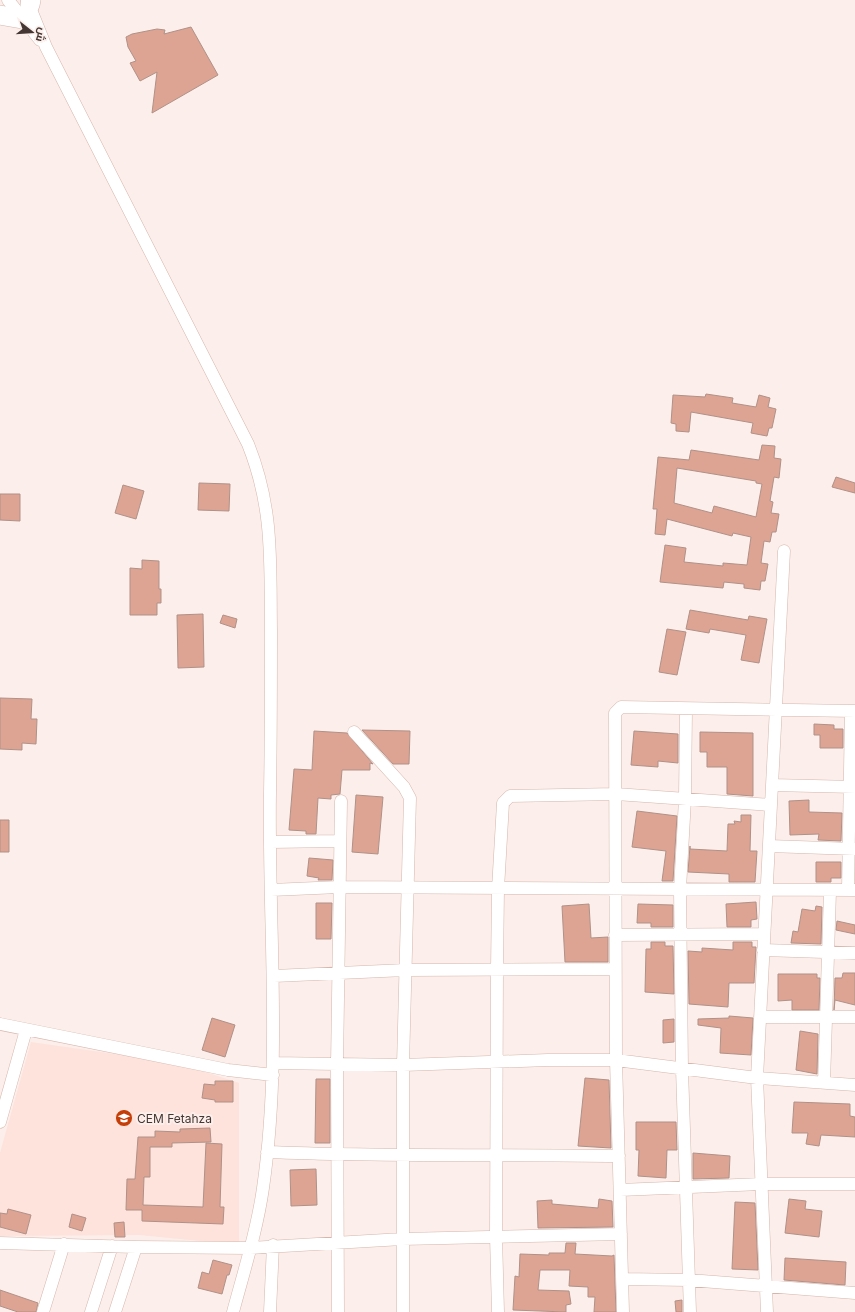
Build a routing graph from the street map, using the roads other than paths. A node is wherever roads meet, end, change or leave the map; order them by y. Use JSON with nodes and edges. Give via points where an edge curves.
{"nodes":[{"id":1,"x":8,"y":0,"type":"edge"},
{"id":2,"x":28,"y":6,"type":"edge"},
{"id":3,"x":0,"y":15,"type":"edge"},
{"id":4,"x":46,"y":47,"type":"junction"},
{"id":5,"x":784,"y":551,"type":"dead end"},
{"id":6,"x":686,"y":709,"type":"junction"},
{"id":7,"x":776,"y":709,"type":"junction"},
{"id":8,"x":853,"y":711,"type":"edge"},
{"id":9,"x":354,"y":732,"type":"dead end"},
{"id":10,"x":772,"y":785,"type":"junction"},
{"id":11,"x":852,"y":787,"type":"edge"},
{"id":12,"x":616,"y":794,"type":"junction"},
{"id":13,"x":685,"y":799,"type":"junction"},
{"id":14,"x":341,"y":801,"type":"dead end"},
{"id":15,"x":771,"y":805,"type":"junction"},
{"id":16,"x":339,"y":841,"type":"junction"},
{"id":17,"x":270,"y":842,"type":"junction"},
{"id":18,"x":769,"y":846,"type":"junction"},
{"id":19,"x":851,"y":849,"type":"edge"},
{"id":20,"x":339,"y":887,"type":"junction"},
{"id":21,"x":407,"y":888,"type":"junction"},
{"id":22,"x":498,"y":889,"type":"junction"},
{"id":23,"x":680,"y":889,"type":"junction"},
{"id":24,"x":271,"y":890,"type":"junction"},
{"id":25,"x":615,"y":890,"type":"junction"},
{"id":26,"x":766,"y":890,"type":"junction"},
{"id":27,"x":851,"y":890,"type":"edge"},
{"id":28,"x":830,"y":891,"type":"junction"},
{"id":29,"x":681,"y":933,"type":"junction"},
{"id":30,"x":764,"y":934,"type":"junction"},
{"id":31,"x":615,"y":935,"type":"junction"},
{"id":32,"x":763,"y":950,"type":"junction"},
{"id":33,"x":828,"y":952,"type":"junction"},
{"id":34,"x":855,"y":953,"type":"edge"},
{"id":35,"x":615,"y":969,"type":"junction"},
{"id":36,"x":405,"y":970,"type":"junction"},
{"id":37,"x":497,"y":970,"type":"junction"},
{"id":38,"x":338,"y":972,"type":"junction"},
{"id":39,"x":274,"y":976,"type":"junction"},
{"id":40,"x":760,"y":1017,"type":"junction"},
{"id":41,"x":826,"y":1017,"type":"junction"},
{"id":42,"x":855,"y":1017,"type":"edge"},
{"id":43,"x":0,"y":1024,"type":"edge"},
{"id":44,"x":26,"y":1030,"type":"junction"},
{"id":45,"x":616,"y":1060,"type":"junction"},
{"id":46,"x":496,"y":1062,"type":"junction"},
{"id":47,"x":337,"y":1065,"type":"junction"},
{"id":48,"x":403,"y":1065,"type":"junction"},
{"id":49,"x":682,"y":1068,"type":"junction"},
{"id":50,"x":273,"y":1069,"type":"junction"},
{"id":51,"x":757,"y":1078,"type":"junction"},
{"id":52,"x":824,"y":1083,"type":"junction"},
{"id":53,"x":855,"y":1085,"type":"edge"},
{"id":54,"x":0,"y":1122,"type":"edge"},
{"id":55,"x":267,"y":1152,"type":"junction"},
{"id":56,"x":496,"y":1154,"type":"junction"},
{"id":57,"x":336,"y":1155,"type":"junction"},
{"id":58,"x":402,"y":1156,"type":"junction"},
{"id":59,"x":619,"y":1156,"type":"junction"},
{"id":60,"x":762,"y":1184,"type":"junction"},
{"id":61,"x":855,"y":1184,"type":"edge"},
{"id":62,"x":686,"y":1187,"type":"junction"},
{"id":63,"x":620,"y":1190,"type":"junction"},
{"id":64,"x":621,"y":1234,"type":"junction"},
{"id":65,"x":496,"y":1236,"type":"junction"},
{"id":66,"x":402,"y":1239,"type":"junction"},
{"id":67,"x":337,"y":1241,"type":"junction"},
{"id":68,"x":0,"y":1242,"type":"edge"},
{"id":69,"x":64,"y":1244,"type":"junction"},
{"id":70,"x":273,"y":1245,"type":"junction"},
{"id":71,"x":112,"y":1246,"type":"junction"},
{"id":72,"x":136,"y":1248,"type":"junction"},
{"id":73,"x":250,"y":1248,"type":"junction"},
{"id":74,"x":622,"y":1279,"type":"junction"},
{"id":75,"x":689,"y":1280,"type":"junction"},
{"id":76,"x":766,"y":1286,"type":"junction"},
{"id":77,"x":855,"y":1293,"type":"edge"},
{"id":78,"x":43,"y":1312,"type":"edge"},
{"id":79,"x":91,"y":1312,"type":"edge"},
{"id":80,"x":115,"y":1312,"type":"edge"},
{"id":81,"x":234,"y":1312,"type":"edge"},
{"id":82,"x":270,"y":1312,"type":"edge"},
{"id":83,"x":338,"y":1312,"type":"edge"},
{"id":84,"x":403,"y":1312,"type":"edge"},
{"id":85,"x":498,"y":1312,"type":"edge"},
{"id":86,"x":623,"y":1312,"type":"edge"},
{"id":87,"x":690,"y":1312,"type":"edge"},
{"id":88,"x":767,"y":1312,"type":"edge"}],
"edges":[{"from":1,"to":2,"type":"street"},
{"from":2,"to":3,"type":"highway"},
{"from":2,"to":4,"type":"street"},
{"from":2,"to":4,"type":"street"},
{"from":4,"to":17,"type":"street","via":[[248,444],[265,496],[270,538]]},
{"from":5,"to":7,"type":"street"},
{"from":6,"to":7,"type":"street"},
{"from":6,"to":12,"type":"street","via":[[618,709],[614,718]]},
{"from":6,"to":13,"type":"street"},
{"from":7,"to":8,"type":"street"},
{"from":7,"to":10,"type":"street"},
{"from":8,"to":11,"type":"street"},
{"from":9,"to":21,"type":"street","via":[[404,787],[410,798]]},
{"from":10,"to":11,"type":"street"},
{"from":10,"to":15,"type":"street"},
{"from":11,"to":19,"type":"street"},
{"from":12,"to":13,"type":"street"},
{"from":12,"to":22,"type":"street","via":[[510,796],[503,806]]},
{"from":12,"to":25,"type":"street"},
{"from":13,"to":15,"type":"street"},
{"from":13,"to":23,"type":"street"},
{"from":14,"to":16,"type":"street"},
{"from":15,"to":18,"type":"street"},
{"from":16,"to":17,"type":"street"},
{"from":16,"to":20,"type":"street"},
{"from":17,"to":24,"type":"street"},
{"from":18,"to":19,"type":"street"},
{"from":18,"to":26,"type":"street"},
{"from":19,"to":27,"type":"street"},
{"from":20,"to":21,"type":"street"},
{"from":20,"to":24,"type":"street"},
{"from":20,"to":38,"type":"street"},
{"from":21,"to":22,"type":"street"},
{"from":21,"to":36,"type":"street"},
{"from":22,"to":25,"type":"street"},
{"from":22,"to":37,"type":"street"},
{"from":23,"to":25,"type":"street"},
{"from":23,"to":26,"type":"street"},
{"from":23,"to":29,"type":"street"},
{"from":24,"to":39,"type":"street"},
{"from":25,"to":31,"type":"street"},
{"from":26,"to":28,"type":"street"},
{"from":26,"to":30,"type":"street"},
{"from":27,"to":28,"type":"street"},
{"from":28,"to":33,"type":"street"},
{"from":29,"to":30,"type":"street"},
{"from":29,"to":31,"type":"street"},
{"from":29,"to":49,"type":"street"},
{"from":30,"to":32,"type":"street"},
{"from":31,"to":35,"type":"street"},
{"from":32,"to":33,"type":"street"},
{"from":32,"to":40,"type":"street"},
{"from":33,"to":34,"type":"street"},
{"from":33,"to":41,"type":"street"},
{"from":35,"to":37,"type":"street"},
{"from":35,"to":45,"type":"street"},
{"from":36,"to":37,"type":"street"},
{"from":36,"to":38,"type":"street"},
{"from":36,"to":48,"type":"street"},
{"from":37,"to":46,"type":"street"},
{"from":38,"to":39,"type":"street"},
{"from":38,"to":47,"type":"street"},
{"from":39,"to":50,"type":"street"},
{"from":40,"to":41,"type":"street"},
{"from":40,"to":51,"type":"street"},
{"from":41,"to":42,"type":"street"},
{"from":41,"to":52,"type":"street"},
{"from":43,"to":44,"type":"street"},
{"from":44,"to":50,"type":"street","via":[[228,1070]]},
{"from":44,"to":54,"type":"street"},
{"from":45,"to":46,"type":"street"},
{"from":45,"to":49,"type":"street"},
{"from":45,"to":59,"type":"street"},
{"from":46,"to":48,"type":"street"},
{"from":46,"to":56,"type":"street"},
{"from":47,"to":48,"type":"street"},
{"from":47,"to":50,"type":"street"},
{"from":47,"to":57,"type":"street"},
{"from":48,"to":58,"type":"street"},
{"from":49,"to":51,"type":"street"},
{"from":49,"to":62,"type":"street"},
{"from":50,"to":55,"type":"street"},
{"from":51,"to":52,"type":"street"},
{"from":51,"to":60,"type":"street"},
{"from":52,"to":53,"type":"street"},
{"from":55,"to":57,"type":"street"},
{"from":55,"to":73,"type":"street","via":[[259,1214]]},
{"from":56,"to":58,"type":"street"},
{"from":56,"to":59,"type":"street"},
{"from":56,"to":65,"type":"street"},
{"from":57,"to":58,"type":"street"},
{"from":57,"to":67,"type":"street"},
{"from":58,"to":66,"type":"street"},
{"from":59,"to":63,"type":"street"},
{"from":60,"to":61,"type":"street"},
{"from":60,"to":62,"type":"street"},
{"from":60,"to":76,"type":"street"},
{"from":62,"to":63,"type":"street"},
{"from":62,"to":75,"type":"street"},
{"from":63,"to":64,"type":"street"},
{"from":64,"to":65,"type":"street"},
{"from":64,"to":74,"type":"street"},
{"from":65,"to":66,"type":"street"},
{"from":65,"to":85,"type":"street"},
{"from":66,"to":67,"type":"street"},
{"from":66,"to":84,"type":"street"},
{"from":67,"to":70,"type":"street"},
{"from":67,"to":83,"type":"street"},
{"from":68,"to":69,"type":"street"},
{"from":69,"to":71,"type":"street"},
{"from":69,"to":78,"type":"street"},
{"from":70,"to":73,"type":"street"},
{"from":70,"to":82,"type":"street"},
{"from":71,"to":72,"type":"street"},
{"from":71,"to":79,"type":"street"},
{"from":72,"to":73,"type":"street"},
{"from":72,"to":80,"type":"street"},
{"from":73,"to":81,"type":"street"},
{"from":74,"to":75,"type":"street"},
{"from":74,"to":86,"type":"street"},
{"from":75,"to":76,"type":"street"},
{"from":75,"to":87,"type":"street"},
{"from":76,"to":77,"type":"street"},
{"from":76,"to":88,"type":"street"}]}
